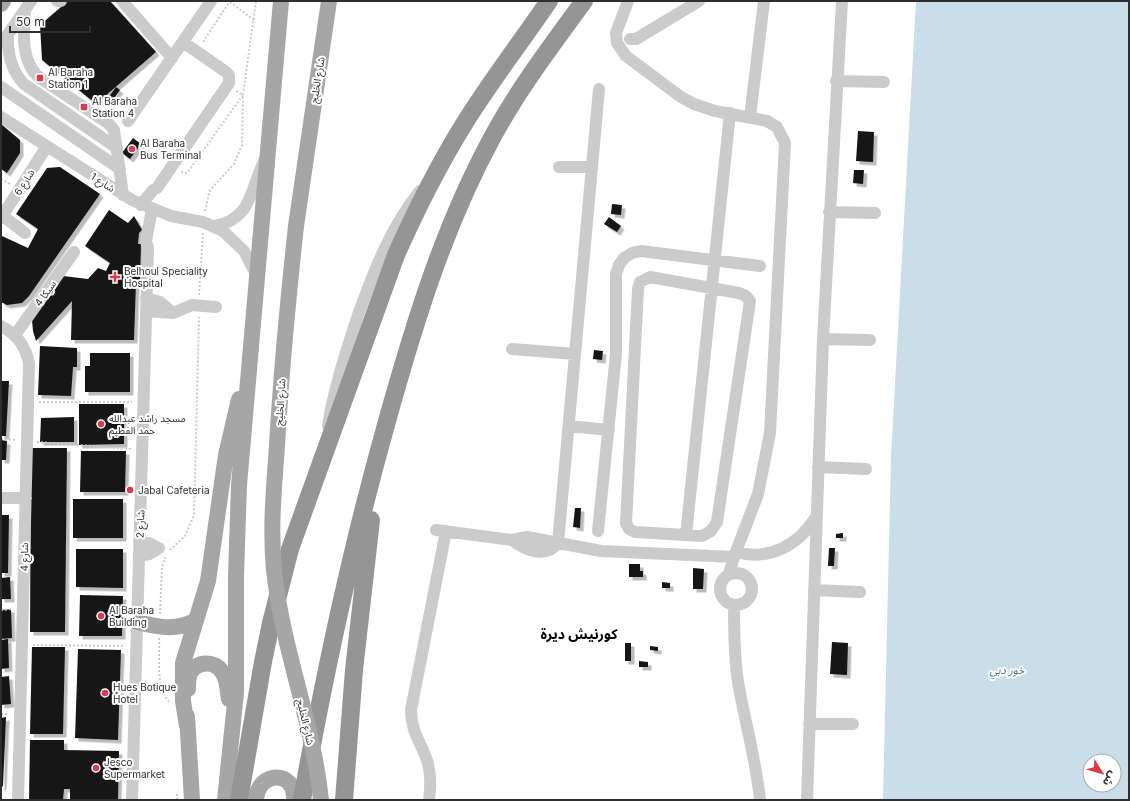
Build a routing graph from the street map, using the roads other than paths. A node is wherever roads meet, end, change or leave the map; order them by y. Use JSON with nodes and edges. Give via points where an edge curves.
{"nodes":[{"id":1,"x":3,"y":1,"type":"edge"},
{"id":2,"x":57,"y":1,"type":"edge"},
{"id":3,"x":61,"y":1,"type":"edge"},
{"id":4,"x":122,"y":1,"type":"edge"},
{"id":5,"x":211,"y":1,"type":"edge"},
{"id":6,"x":281,"y":1,"type":"edge"},
{"id":7,"x":318,"y":1,"type":"edge"},
{"id":8,"x":329,"y":1,"type":"edge"},
{"id":9,"x":549,"y":1,"type":"edge"},
{"id":10,"x":584,"y":1,"type":"edge"},
{"id":11,"x":628,"y":1,"type":"edge"},
{"id":12,"x":699,"y":1,"type":"edge"},
{"id":13,"x":764,"y":1,"type":"edge"},
{"id":14,"x":842,"y":1,"type":"edge"},
{"id":15,"x":1,"y":4,"type":"edge"},
{"id":16,"x":28,"y":6,"type":"edge"},
{"id":17,"x":8,"y":34,"type":"junction"},
{"id":18,"x":630,"y":39,"type":"dead end"},
{"id":19,"x":183,"y":42,"type":"junction"},
{"id":20,"x":1,"y":45,"type":"edge"},
{"id":21,"x":322,"y":50,"type":"junction"},
{"id":22,"x":172,"y":58,"type":"junction"},
{"id":23,"x":836,"y":81,"type":"junction"},
{"id":24,"x":884,"y":82,"type":"dead end"},
{"id":25,"x":1,"y":87,"type":"edge"},
{"id":26,"x":599,"y":90,"type":"dead end"},
{"id":27,"x":730,"y":113,"type":"junction"},
{"id":28,"x":1,"y":117,"type":"edge"},
{"id":29,"x":750,"y":117,"type":"junction"},
{"id":30,"x":128,"y":120,"type":"dead end"},
{"id":31,"x":47,"y":146,"type":"junction"},
{"id":32,"x":117,"y":148,"type":"junction"},
{"id":33,"x":269,"y":152,"type":"junction"},
{"id":34,"x":559,"y":167,"type":"dead end"},
{"id":35,"x":592,"y":167,"type":"junction"},
{"id":36,"x":120,"y":169,"type":"junction"},
{"id":37,"x":123,"y":195,"type":"junction"},
{"id":38,"x":150,"y":208,"type":"junction"},
{"id":39,"x":829,"y":212,"type":"junction"},
{"id":40,"x":875,"y":213,"type":"dead end"},
{"id":41,"x":2,"y":217,"type":"edge"},
{"id":42,"x":215,"y":226,"type":"junction"},
{"id":43,"x":25,"y":232,"type":"dead end"},
{"id":44,"x":74,"y":252,"type":"dead end"},
{"id":45,"x":715,"y":261,"type":"junction"},
{"id":46,"x":760,"y":266,"type":"dead end"},
{"id":47,"x":257,"y":277,"type":"junction"},
{"id":48,"x":712,"y":288,"type":"junction"},
{"id":49,"x":146,"y":298,"type":"junction"},
{"id":50,"x":216,"y":306,"type":"dead end"},
{"id":51,"x":146,"y":310,"type":"junction"},
{"id":52,"x":173,"y":312,"type":"junction"},
{"id":53,"x":1,"y":326,"type":"edge"},
{"id":54,"x":15,"y":335,"type":"junction"},
{"id":55,"x":823,"y":339,"type":"junction"},
{"id":56,"x":870,"y":340,"type":"dead end"},
{"id":57,"x":512,"y":349,"type":"dead end"},
{"id":58,"x":576,"y":354,"type":"junction"},
{"id":59,"x":250,"y":363,"type":"junction"},
{"id":60,"x":390,"y":411,"type":"junction"},
{"id":61,"x":569,"y":426,"type":"junction"},
{"id":62,"x":609,"y":430,"type":"junction"},
{"id":63,"x":818,"y":468,"type":"junction"},
{"id":64,"x":866,"y":468,"type":"dead end"},
{"id":65,"x":1,"y":498,"type":"edge"},
{"id":66,"x":26,"y":498,"type":"junction"},
{"id":67,"x":816,"y":517,"type":"junction"},
{"id":68,"x":598,"y":531,"type":"dead end"},
{"id":69,"x":686,"y":535,"type":"junction"},
{"id":70,"x":139,"y":542,"type":"junction"},
{"id":71,"x":558,"y":543,"type":"junction"},
{"id":72,"x":735,"y":554,"type":"junction"},
{"id":73,"x":139,"y":556,"type":"junction"},
{"id":74,"x":729,"y":574,"type":"junction"},
{"id":75,"x":814,"y":590,"type":"junction"},
{"id":76,"x":860,"y":592,"type":"dead end"},
{"id":77,"x":734,"y":606,"type":"junction"},
{"id":78,"x":137,"y":622,"type":"junction"},
{"id":79,"x":195,"y":622,"type":"junction"},
{"id":80,"x":809,"y":724,"type":"junction"},
{"id":81,"x":853,"y":724,"type":"dead end"},
{"id":82,"x":188,"y":726,"type":"junction"},
{"id":83,"x":234,"y":730,"type":"junction"},
{"id":84,"x":16,"y":797,"type":"edge"},
{"id":85,"x":132,"y":800,"type":"edge"},
{"id":86,"x":192,"y":800,"type":"edge"},
{"id":87,"x":226,"y":800,"type":"edge"},
{"id":88,"x":239,"y":800,"type":"edge"},
{"id":89,"x":256,"y":800,"type":"edge"},
{"id":90,"x":294,"y":800,"type":"edge"},
{"id":91,"x":302,"y":800,"type":"edge"},
{"id":92,"x":321,"y":800,"type":"edge"},
{"id":93,"x":344,"y":800,"type":"edge"},
{"id":94,"x":429,"y":800,"type":"edge"},
{"id":95,"x":760,"y":800,"type":"edge"},
{"id":96,"x":807,"y":800,"type":"edge"}],
"edges":[{"from":1,"to":15,"type":"main road"},
{"from":2,"to":3,"type":"street"},
{"from":4,"to":22,"type":"street"},
{"from":5,"to":19,"type":"street"},
{"from":6,"to":33,"type":"main road"},
{"from":7,"to":21,"type":"main road"},
{"from":8,"to":21,"type":"main road","name":"شارع الخليج"},
{"from":9,"to":88,"type":"highway","via":[[464,123],[437,170],[396,255],[290,548],[271,623]]},
{"from":10,"to":60,"type":"highway","via":[[511,105],[462,199],[425,296]]},
{"from":11,"to":27,"type":"street","via":[[616,33],[617,43],[622,52],[681,97],[701,107]]},
{"from":12,"to":18,"type":"street","via":[[636,39]]},
{"from":13,"to":29,"type":"street"},
{"from":14,"to":23,"type":"street"},
{"from":16,"to":17,"type":"street"},
{"from":16,"to":32,"type":"street","via":[[24,40],[32,70],[108,123],[114,130]]},
{"from":17,"to":20,"type":"street"},
{"from":17,"to":32,"type":"street","via":[[10,60],[24,84]]},
{"from":19,"to":22,"type":"street"},
{"from":19,"to":38,"type":"street","name":"شارع 2","via":[[226,72],[229,83],[157,188]]},
{"from":21,"to":92,"type":"main road","name":"شارع الخليج","bridge":true,"via":[[296,226],[283,353],[272,548],[280,610],[311,739]]},
{"from":22,"to":30,"type":"street"},
{"from":23,"to":24,"type":"street"},
{"from":23,"to":39,"type":"street"},
{"from":25,"to":36,"type":"street"},
{"from":26,"to":35,"type":"street"},
{"from":27,"to":29,"type":"street"},
{"from":27,"to":45,"type":"street"},
{"from":28,"to":31,"type":"street","name":"شارع 1"},
{"from":29,"to":72,"type":"street","via":[[767,120],[777,127],[785,142],[786,154],[770,433],[758,494]]},
{"from":31,"to":37,"type":"street","name":"شارع 1"},
{"from":31,"to":41,"type":"street","name":"شارع 6"},
{"from":32,"to":36,"type":"street"},
{"from":33,"to":42,"type":"street","via":[[258,173],[246,207],[233,220]]},
{"from":33,"to":47,"type":"main road"},
{"from":34,"to":35,"type":"street"},
{"from":35,"to":58,"type":"street"},
{"from":36,"to":37,"type":"street"},
{"from":37,"to":38,"type":"street","name":"شارع 1"},
{"from":38,"to":42,"type":"street","name":"شارع 1","via":[[182,219]]},
{"from":38,"to":49,"type":"street","name":"شارع 2","via":[[154,238],[148,248]]},
{"from":39,"to":40,"type":"street"},
{"from":39,"to":55,"type":"street"},
{"from":41,"to":43,"type":"street"},
{"from":42,"to":47,"type":"street","name":"شارع 1","via":[[238,244],[250,259]]},
{"from":44,"to":54,"type":"street","name":"4 سيكا"},
{"from":45,"to":46,"type":"street"},
{"from":45,"to":48,"type":"street"},
{"from":45,"to":62,"type":"street","via":[[641,251],[628,255],[619,265],[616,274],[616,354]]},
{"from":47,"to":59,"type":"main road"},
{"from":48,"to":69,"type":"street"},
{"from":48,"to":69,"type":"street","via":[[743,294],[750,301],[750,308],[717,522],[714,529],[705,535]]},
{"from":48,"to":69,"type":"street","via":[[650,277],[640,282],[638,289],[626,523],[629,529],[635,532]]},
{"from":49,"to":51,"type":"street","name":"شارع 2"},
{"from":49,"to":52,"type":"street","via":[[160,302]]},
{"from":50,"to":52,"type":"street","via":[[185,306]]},
{"from":51,"to":52,"type":"street"},
{"from":51,"to":70,"type":"street","name":"شارع 2"},
{"from":53,"to":54,"type":"street","name":"شارع 4"},
{"from":54,"to":66,"type":"street","name":"شارع 4","via":[[23,344],[29,364]]},
{"from":55,"to":56,"type":"street"},
{"from":55,"to":63,"type":"street"},
{"from":57,"to":58,"type":"street"},
{"from":58,"to":61,"type":"street"},
{"from":59,"to":79,"type":"main road","via":[[230,436],[208,581]]},
{"from":59,"to":83,"type":"main road","via":[[238,523]]},
{"from":60,"to":91,"type":"highway","via":[[348,571]]},
{"from":60,"to":93,"type":"highway","via":[[364,578]]},
{"from":61,"to":62,"type":"street"},
{"from":61,"to":71,"type":"street"},
{"from":62,"to":68,"type":"street"},
{"from":63,"to":64,"type":"street"},
{"from":63,"to":67,"type":"street"},
{"from":65,"to":66,"type":"street"},
{"from":66,"to":84,"type":"street","name":"شارع 4"},
{"from":67,"to":72,"type":"street","via":[[802,536],[783,549],[760,554]]},
{"from":67,"to":75,"type":"street"},
{"from":70,"to":73,"type":"street","name":"شارع 2"},
{"from":70,"to":73,"type":"street","via":[[159,548]]},
{"from":71,"to":72,"type":"street","via":[[601,551]]},
{"from":71,"to":94,"type":"street","via":[[528,537],[512,540],[441,531],[411,710],[414,734],[430,770]]},
{"from":72,"to":74,"type":"street"},
{"from":73,"to":78,"type":"street","name":"شارع 2"},
{"from":74,"to":77,"type":"street","via":[[722,580],[719,590],[722,599]]},
{"from":74,"to":77,"type":"street","via":[[744,575],[752,587],[748,601]]},
{"from":75,"to":76,"type":"street"},
{"from":75,"to":80,"type":"street"},
{"from":77,"to":95,"type":"street","via":[[738,682],[754,755]]},
{"from":78,"to":79,"type":"main road","via":[[174,628]]},
{"from":78,"to":85,"type":"street","name":"شارع 2"},
{"from":79,"to":82,"type":"main road","via":[[186,650],[182,676],[182,701]]},
{"from":80,"to":81,"type":"street"},
{"from":80,"to":96,"type":"street"},
{"from":82,"to":83,"type":"main road","via":[[188,678],[194,669],[207,663],[217,666],[224,674]]},
{"from":82,"to":86,"type":"main road"},
{"from":83,"to":87,"type":"main road"},
{"from":89,"to":90,"type":"main road","via":[[260,785],[273,777],[283,779],[291,785]]}]}
